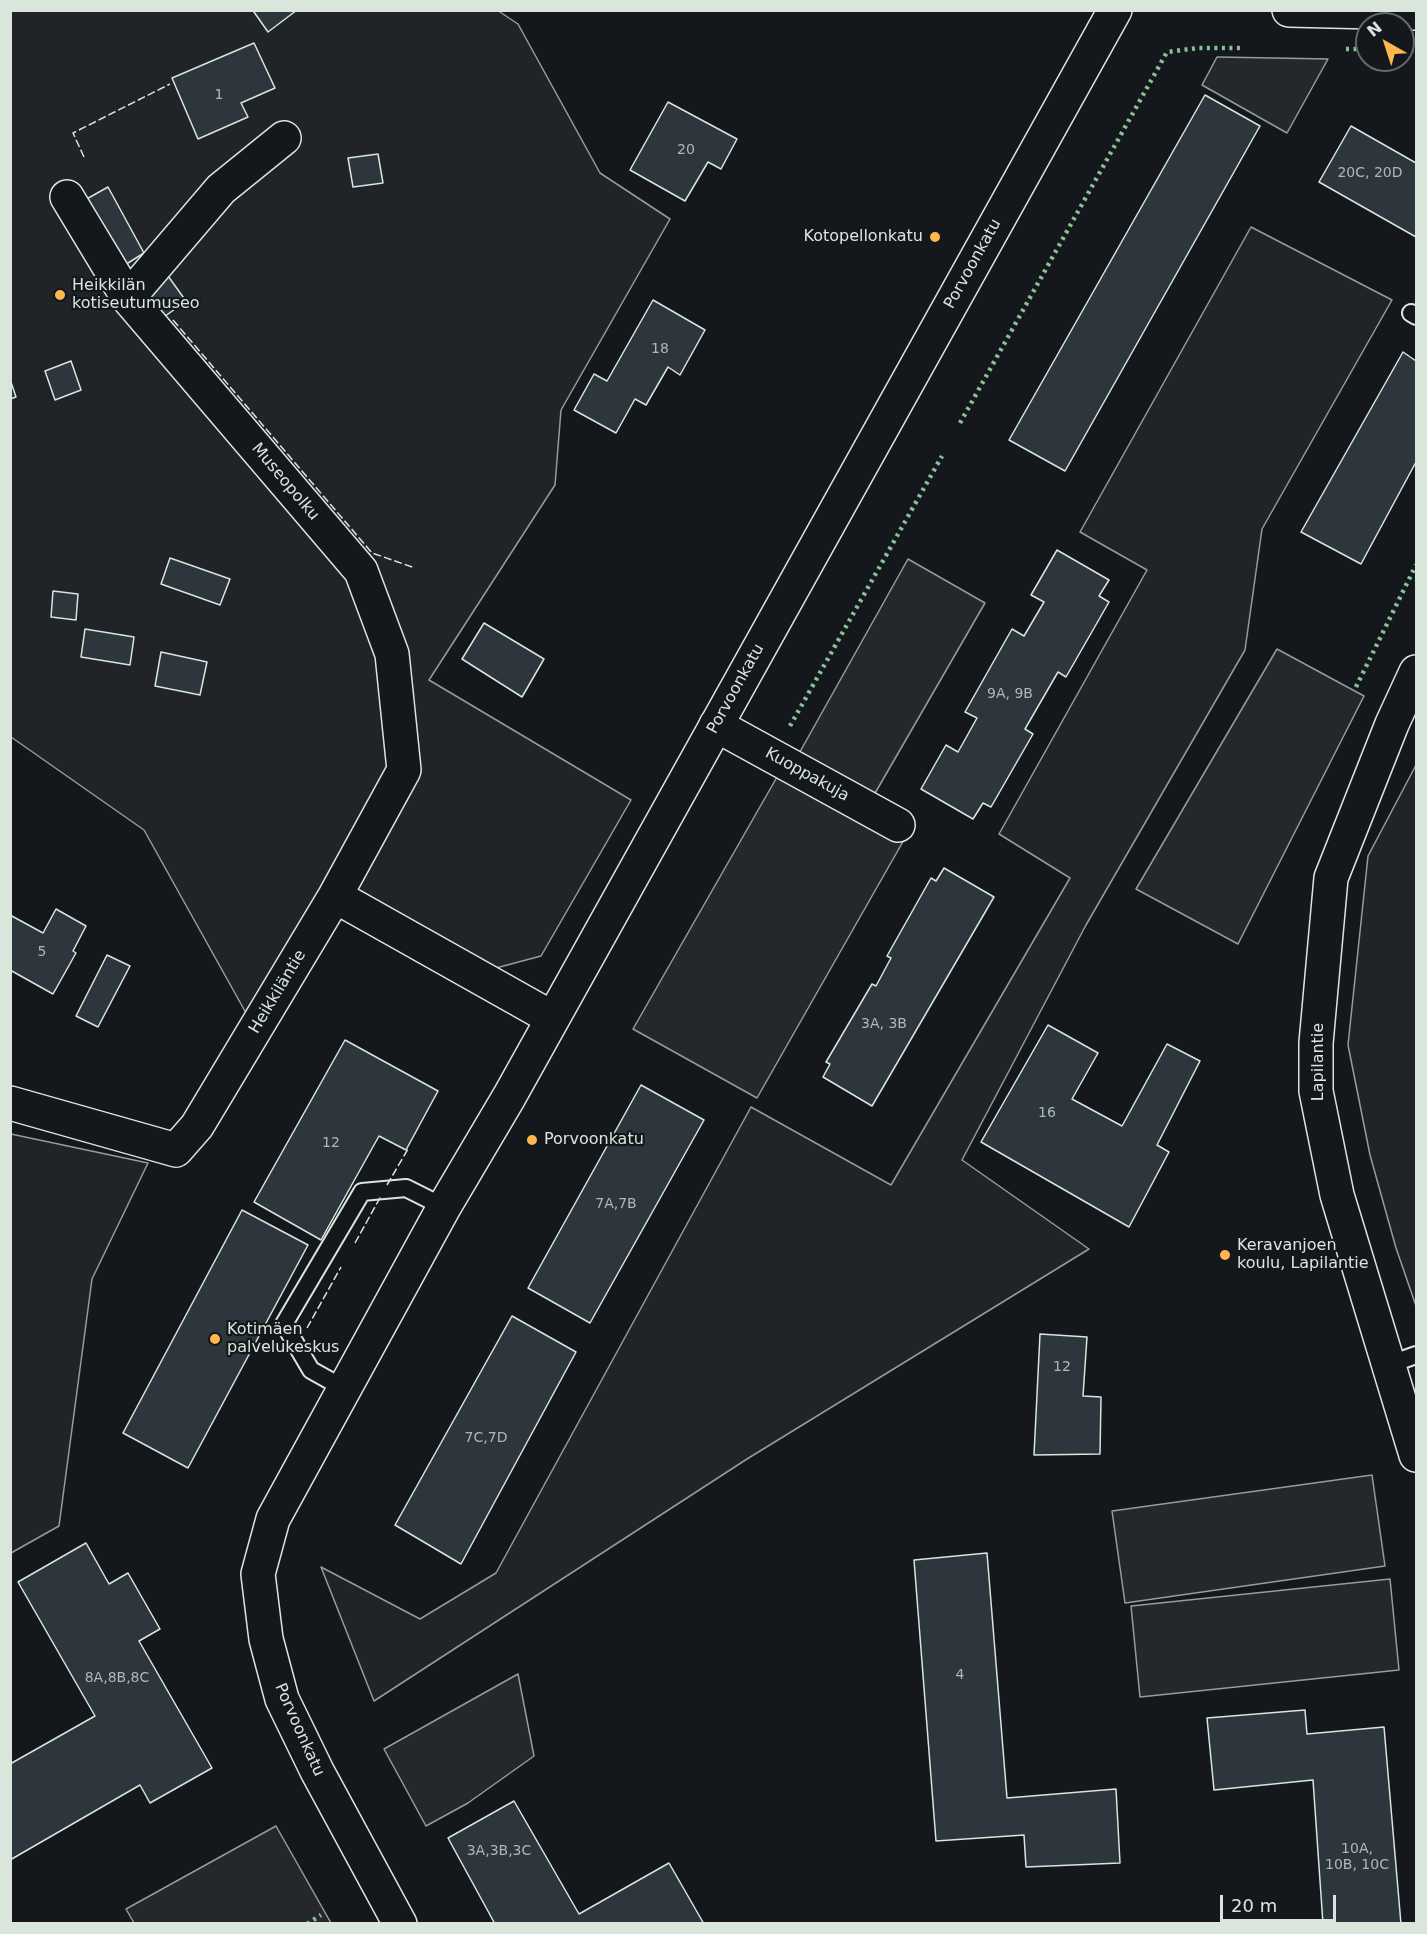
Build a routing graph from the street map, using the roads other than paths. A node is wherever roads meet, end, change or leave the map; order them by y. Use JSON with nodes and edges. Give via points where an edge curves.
{"nodes":[{"id":1,"x":1115,"y":10,"type":"edge"},
{"id":2,"x":1289,"y":10,"type":"edge"},
{"id":3,"x":1416,"y":13,"type":"edge"},
{"id":4,"x":284,"y":138,"type":"dead end"},
{"id":5,"x":67,"y":196,"type":"dead end"},
{"id":6,"x":128,"y":298,"type":"junction"},
{"id":7,"x":1416,"y":672,"type":"edge"},
{"id":8,"x":716,"y":725,"type":"junction"},
{"id":9,"x":898,"y":825,"type":"dead end"},
{"id":10,"x":335,"y":896,"type":"junction"},
{"id":11,"x":552,"y":1018,"type":"junction"},
{"id":12,"x":10,"y":1103,"type":"edge"},
{"id":13,"x":444,"y":1207,"type":"junction"},
{"id":14,"x":1402,"y":1360,"type":"edge"},
{"id":15,"x":345,"y":1389,"type":"junction"},
{"id":16,"x":1416,"y":1455,"type":"edge"},
{"id":17,"x":400,"y":1923,"type":"edge"}],
"edges":[{"from":1,"to":8,"type":"street","name":"Porvoonkatu"},
{"from":2,"to":3,"type":"street"},
{"from":4,"to":6,"type":"street","via":[[221,189]]},
{"from":5,"to":6,"type":"street","name":"Museopolku"},
{"from":6,"to":10,"type":"street","name":"Museopolku","via":[[361,571],[392,654],[404,770]]},
{"from":7,"to":14,"type":"street","name":"Lapilantie","via":[[1331,878],[1316,1043],[1316,1091],[1335,1183]]},
{"from":8,"to":9,"type":"street","name":"Kuoppakuja"},
{"from":8,"to":11,"type":"street","name":"Porvoonkatu"},
{"from":10,"to":11,"type":"street"},
{"from":10,"to":12,"type":"street","name":"Heikkiläntie","via":[[197,1126],[176,1150]]},
{"from":11,"to":13,"type":"street","name":"Porvoonkatu"},
{"from":13,"to":15,"type":"street","name":"Porvoonkatu"},
{"from":13,"to":15,"type":"lane","via":[[406,1188],[362,1192],[284,1324],[311,1370]]},
{"from":14,"to":16,"type":"street","name":"Lapilantie"},
{"from":15,"to":17,"type":"street","name":"Porvoonkatu","via":[[273,1519],[258,1574],[266,1639],[282,1699],[316,1771]]}]}
